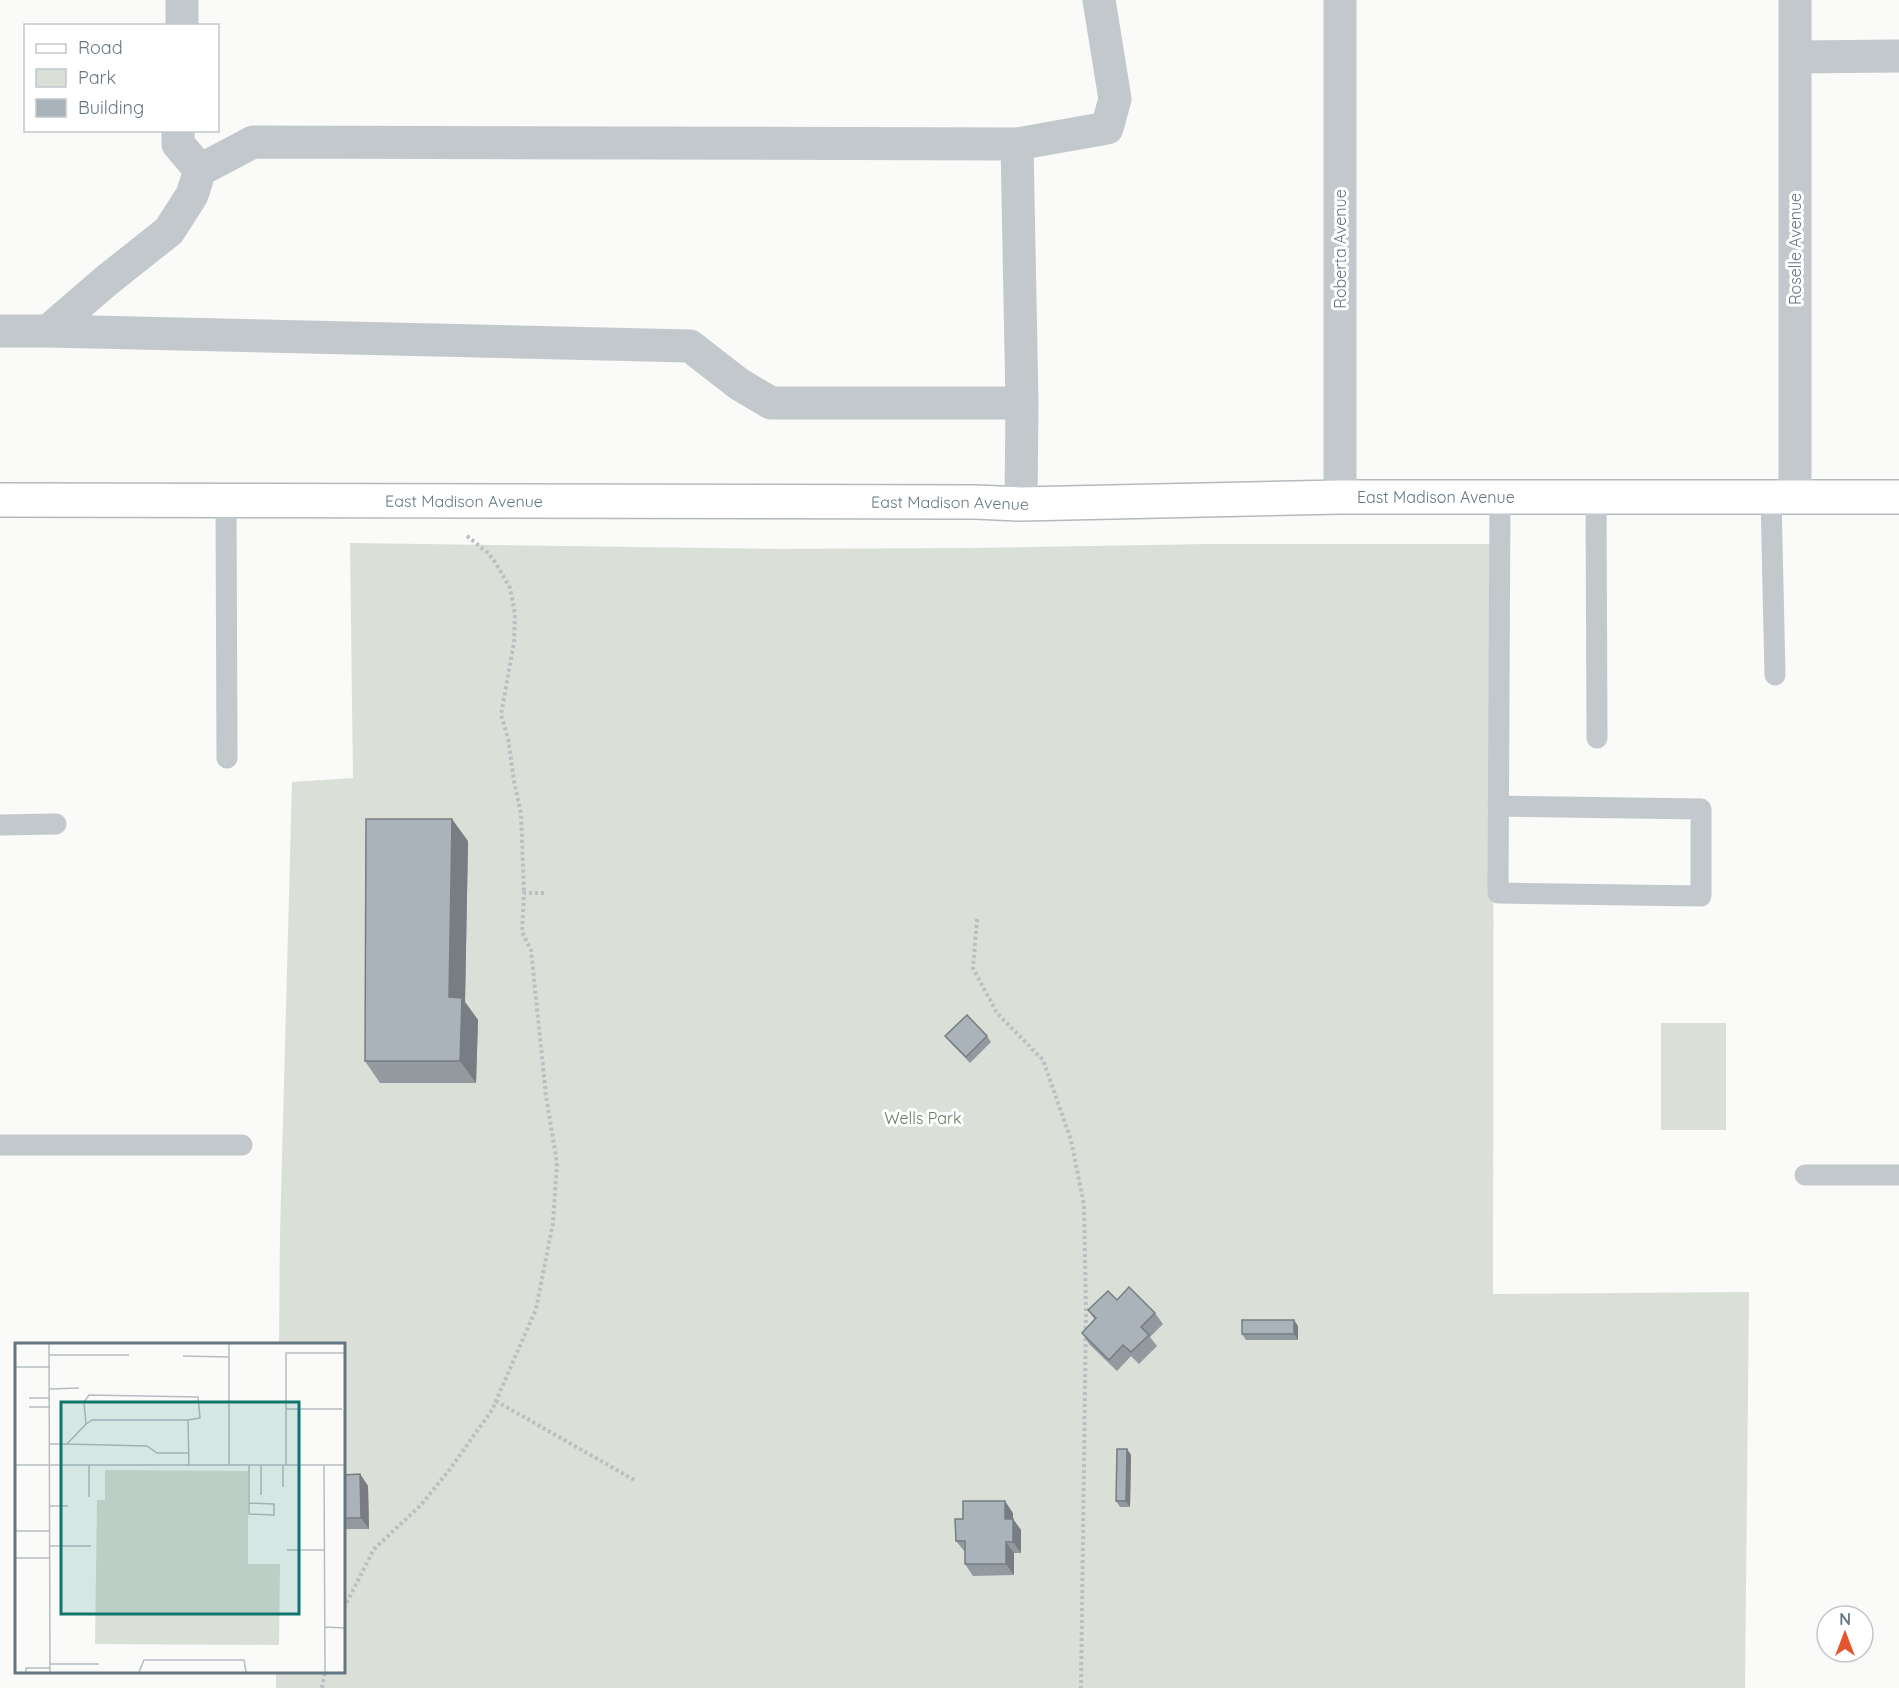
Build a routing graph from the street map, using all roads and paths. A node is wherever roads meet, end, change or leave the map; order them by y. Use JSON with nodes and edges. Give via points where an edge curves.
{"nodes":[{"id":1,"x":182,"y":0,"type":"edge"},
{"id":2,"x":1099,"y":0,"type":"edge"},
{"id":3,"x":1340,"y":0,"type":"edge"},
{"id":4,"x":1795,"y":0,"type":"edge"},
{"id":5,"x":182,"y":24,"type":"edge"},
{"id":6,"x":1899,"y":56,"type":"edge"},
{"id":7,"x":1795,"y":57,"type":"junction"},
{"id":8,"x":178,"y":132,"type":"edge"},
{"id":9,"x":1017,"y":144,"type":"junction"},
{"id":10,"x":200,"y":170,"type":"junction"},
{"id":11,"x":0,"y":331,"type":"edge"},
{"id":12,"x":48,"y":331,"type":"junction"},
{"id":13,"x":1022,"y":403,"type":"junction"},
{"id":14,"x":1340,"y":497,"type":"junction"},
{"id":15,"x":1500,"y":497,"type":"junction"},
{"id":16,"x":1596,"y":497,"type":"junction"},
{"id":17,"x":1783,"y":497,"type":"junction"},
{"id":18,"x":1899,"y":497,"type":"edge"},
{"id":19,"x":0,"y":500,"type":"edge"},
{"id":20,"x":226,"y":500,"type":"junction"},
{"id":21,"x":462,"y":501,"type":"junction"},
{"id":22,"x":1021,"y":504,"type":"junction"},
{"id":23,"x":1775,"y":675,"type":"dead end"},
{"id":24,"x":1597,"y":738,"type":"dead end"},
{"id":25,"x":227,"y":758,"type":"dead end"},
{"id":26,"x":1498,"y":806,"type":"junction"},
{"id":27,"x":56,"y":824,"type":"dead end"},
{"id":28,"x":0,"y":825,"type":"edge"},
{"id":29,"x":524,"y":892,"type":"junction"},
{"id":30,"x":547,"y":892,"type":"dead end"},
{"id":31,"x":977,"y":919,"type":"dead end"},
{"id":32,"x":0,"y":1144,"type":"edge"},
{"id":33,"x":242,"y":1144,"type":"dead end"},
{"id":34,"x":1805,"y":1175,"type":"dead end"},
{"id":35,"x":1899,"y":1175,"type":"edge"},
{"id":36,"x":496,"y":1401,"type":"junction"},
{"id":37,"x":636,"y":1481,"type":"dead end"},
{"id":38,"x":345,"y":1606,"type":"edge"},
{"id":39,"x":326,"y":1673,"type":"edge"},
{"id":40,"x":322,"y":1688,"type":"edge"},
{"id":41,"x":1082,"y":1688,"type":"edge"}],
"edges":[{"from":1,"to":5,"type":"street"},
{"from":2,"to":9,"type":"street","via":[[1115,99],[1107,128]]},
{"from":3,"to":14,"type":"street","name":"Roberta Avenue"},
{"from":4,"to":7,"type":"street","name":"Roselle Avenue"},
{"from":6,"to":7,"type":"street"},
{"from":7,"to":17,"type":"street","name":"Roselle Avenue"},
{"from":8,"to":10,"type":"street","via":[[178,144]]},
{"from":9,"to":10,"type":"street","via":[[253,142]]},
{"from":9,"to":13,"type":"street"},
{"from":10,"to":12,"type":"street","via":[[192,195],[169,231]]},
{"from":11,"to":12,"type":"street"},
{"from":12,"to":13,"type":"street","via":[[690,346],[771,403]]},
{"from":13,"to":22,"type":"street"},
{"from":14,"to":15,"type":"street","name":"East Madison Avenue"},
{"from":14,"to":22,"type":"street","name":"East Madison Avenue"},
{"from":15,"to":16,"type":"street","name":"East Madison Avenue"},
{"from":15,"to":26,"type":"lane"},
{"from":16,"to":17,"type":"street","name":"East Madison Avenue"},
{"from":16,"to":24,"type":"lane"},
{"from":17,"to":18,"type":"street","name":"East Madison Avenue"},
{"from":17,"to":23,"type":"lane"},
{"from":19,"to":20,"type":"street","name":"East Madison Avenue"},
{"from":20,"to":21,"type":"street","name":"East Madison Avenue"},
{"from":20,"to":25,"type":"lane"},
{"from":21,"to":22,"type":"street","name":"East Madison Avenue"},
{"from":21,"to":29,"type":"path","via":[[464,534],[487,552],[510,588],[514,642],[501,715],[521,814]]},
{"from":26,"to":26,"type":"lane","via":[[1498,892],[1701,896],[1701,808]]},
{"from":27,"to":28,"type":"lane"},
{"from":29,"to":30,"type":"path"},
{"from":29,"to":36,"type":"path","via":[[522,932],[531,950],[557,1163],[553,1223],[536,1309]]},
{"from":31,"to":41,"type":"path","via":[[973,968],[997,1013],[1043,1060],[1071,1140],[1084,1205]]},
{"from":32,"to":33,"type":"lane"},
{"from":34,"to":35,"type":"lane"},
{"from":36,"to":37,"type":"path"},
{"from":36,"to":38,"type":"path","via":[[450,1470],[421,1505],[374,1549]]},
{"from":39,"to":40,"type":"path"}]}
